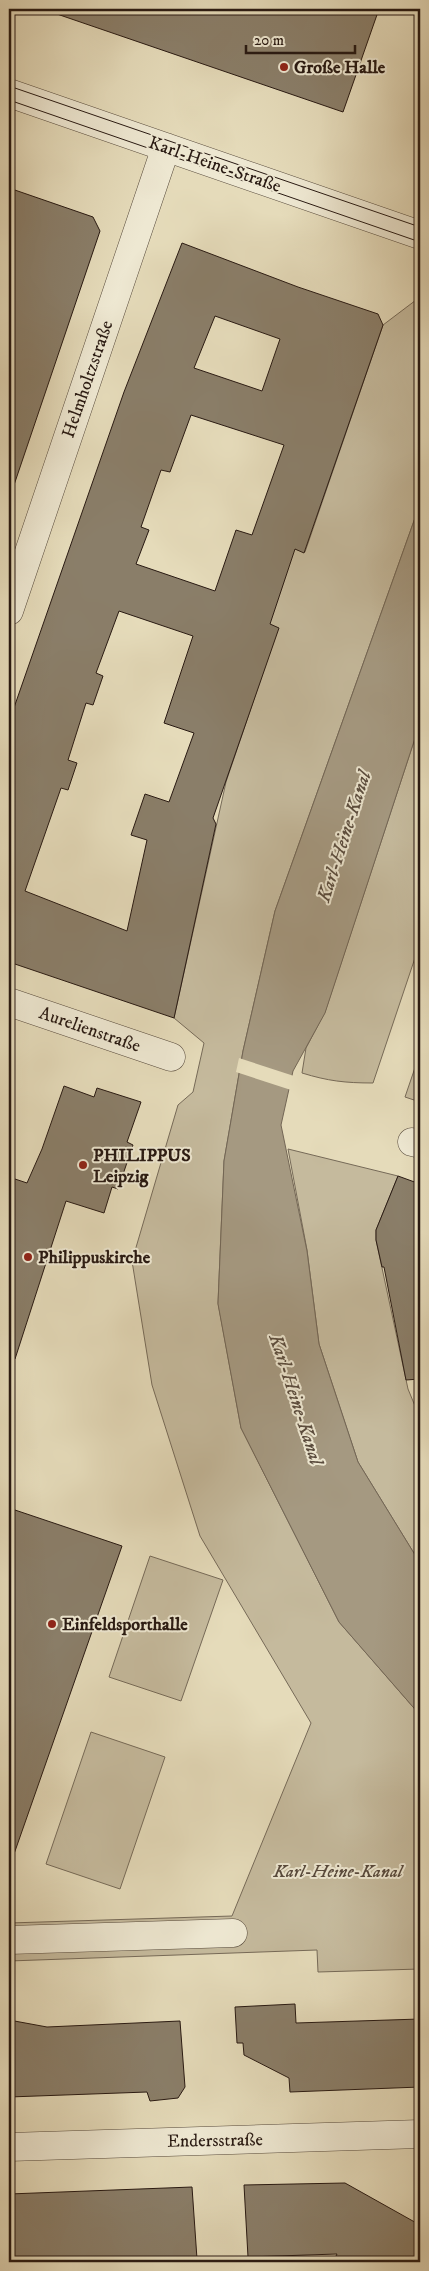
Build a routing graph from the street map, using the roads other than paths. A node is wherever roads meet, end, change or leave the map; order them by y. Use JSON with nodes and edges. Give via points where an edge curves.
{"nodes":[{"id":1,"x":9,"y":93,"type":"edge"},
{"id":2,"x":166,"y":147,"type":"junction"},
{"id":3,"x":420,"y":235,"type":"edge"},
{"id":4,"x":9,"y":611,"type":"edge"},
{"id":5,"x":9,"y":1002,"type":"edge"},
{"id":6,"x":171,"y":1057,"type":"dead end"},
{"id":7,"x":233,"y":1933,"type":"dead end"},
{"id":8,"x":9,"y":1940,"type":"edge"},
{"id":9,"x":420,"y":2134,"type":"edge"},
{"id":10,"x":9,"y":2147,"type":"edge"}],
"edges":[{"from":1,"to":2,"type":"street","name":"Karl-Heine-Straße"},
{"from":2,"to":3,"type":"street","name":"Karl-Heine-Straße"},
{"from":2,"to":4,"type":"street","name":"Helmholtzstraße"},
{"from":5,"to":6,"type":"street","name":"Aurelienstraße"},
{"from":7,"to":8,"type":"street"},
{"from":9,"to":10,"type":"street","name":"Endersstraße"}]}
